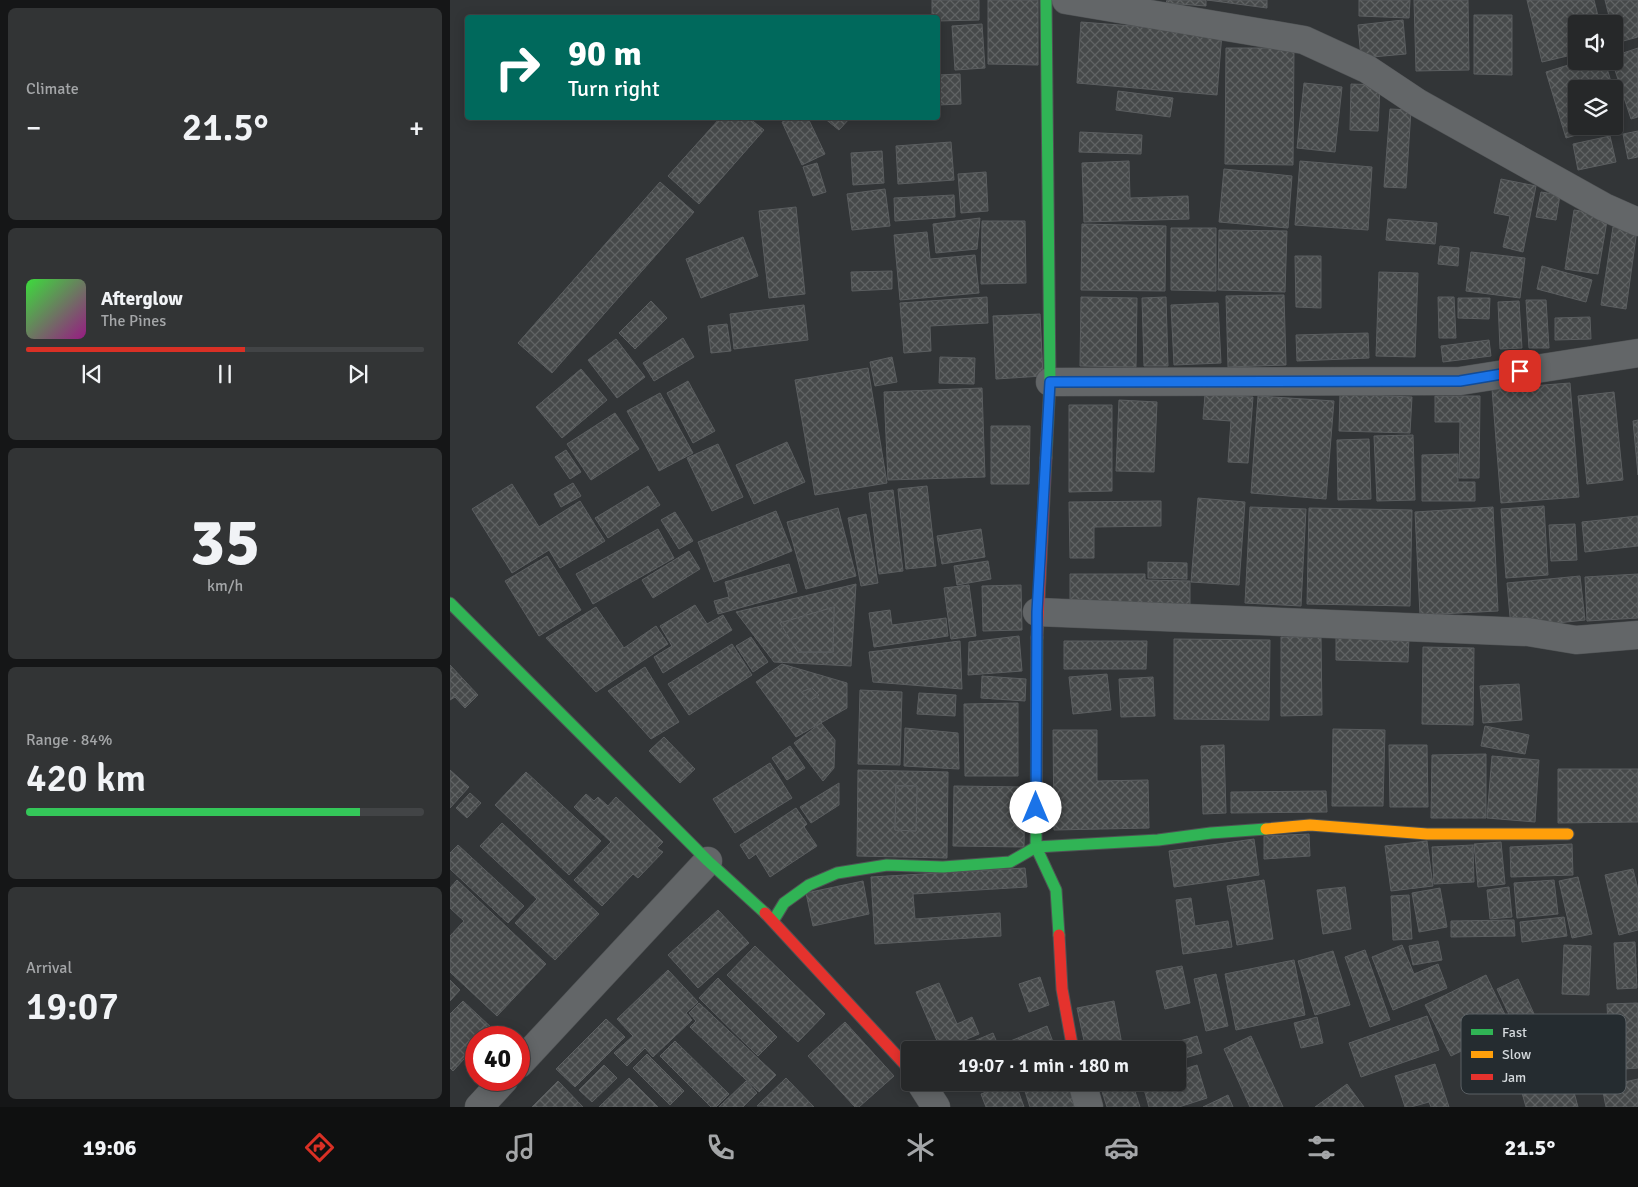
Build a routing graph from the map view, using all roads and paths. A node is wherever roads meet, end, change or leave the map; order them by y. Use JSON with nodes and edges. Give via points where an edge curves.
{"nodes":[{"id":1,"x":1046,"y":0,"type":"edge"},
{"id":2,"x":1066,"y":0,"type":"edge"},
{"id":3,"x":1638,"y":222,"type":"edge"},
{"id":4,"x":1638,"y":353,"type":"edge"},
{"id":5,"x":1050,"y":382,"type":"junction"},
{"id":6,"x":450,"y":603,"type":"edge"},
{"id":7,"x":1037,"y":612,"type":"junction"},
{"id":8,"x":1638,"y":635,"type":"edge"},
{"id":9,"x":1568,"y":834,"type":"dead end"},
{"id":10,"x":1036,"y":847,"type":"junction"},
{"id":11,"x":708,"y":861,"type":"junction"},
{"id":12,"x":773,"y":920,"type":"junction"},
{"id":13,"x":1071,"y":1041,"type":"edge"},
{"id":14,"x":530,"y":1052,"type":"edge"},
{"id":15,"x":901,"y":1060,"type":"edge"},
{"id":16,"x":494,"y":1091,"type":"edge"},
{"id":17,"x":926,"y":1091,"type":"edge"},
{"id":18,"x":1085,"y":1091,"type":"edge"},
{"id":19,"x":479,"y":1107,"type":"edge"},
{"id":20,"x":936,"y":1107,"type":"edge"},
{"id":21,"x":1089,"y":1107,"type":"edge"}],
"edges":[{"from":1,"to":5,"type":"street"},
{"from":2,"to":3,"type":"street","via":[[1304,40],[1367,69],[1418,103],[1604,207]]},
{"from":4,"to":5,"type":"street","via":[[1460,381]]},
{"from":5,"to":7,"type":"street"},
{"from":6,"to":11,"type":"street"},
{"from":7,"to":8,"type":"street","via":[[1528,632],[1576,640]]},
{"from":7,"to":10,"type":"street"},
{"from":9,"to":10,"type":"street","via":[[1427,834],[1310,825],[1158,840]]},
{"from":10,"to":12,"type":"street","via":[[1010,862],[943,867],[887,865],[837,873],[809,885],[784,903]]},
{"from":10,"to":13,"type":"street","via":[[1056,890],[1062,989]]},
{"from":11,"to":12,"type":"street"},
{"from":11,"to":14,"type":"street"},
{"from":12,"to":15,"type":"street"},
{"from":16,"to":19,"type":"street"},
{"from":17,"to":20,"type":"street"},
{"from":18,"to":21,"type":"street"}]}
